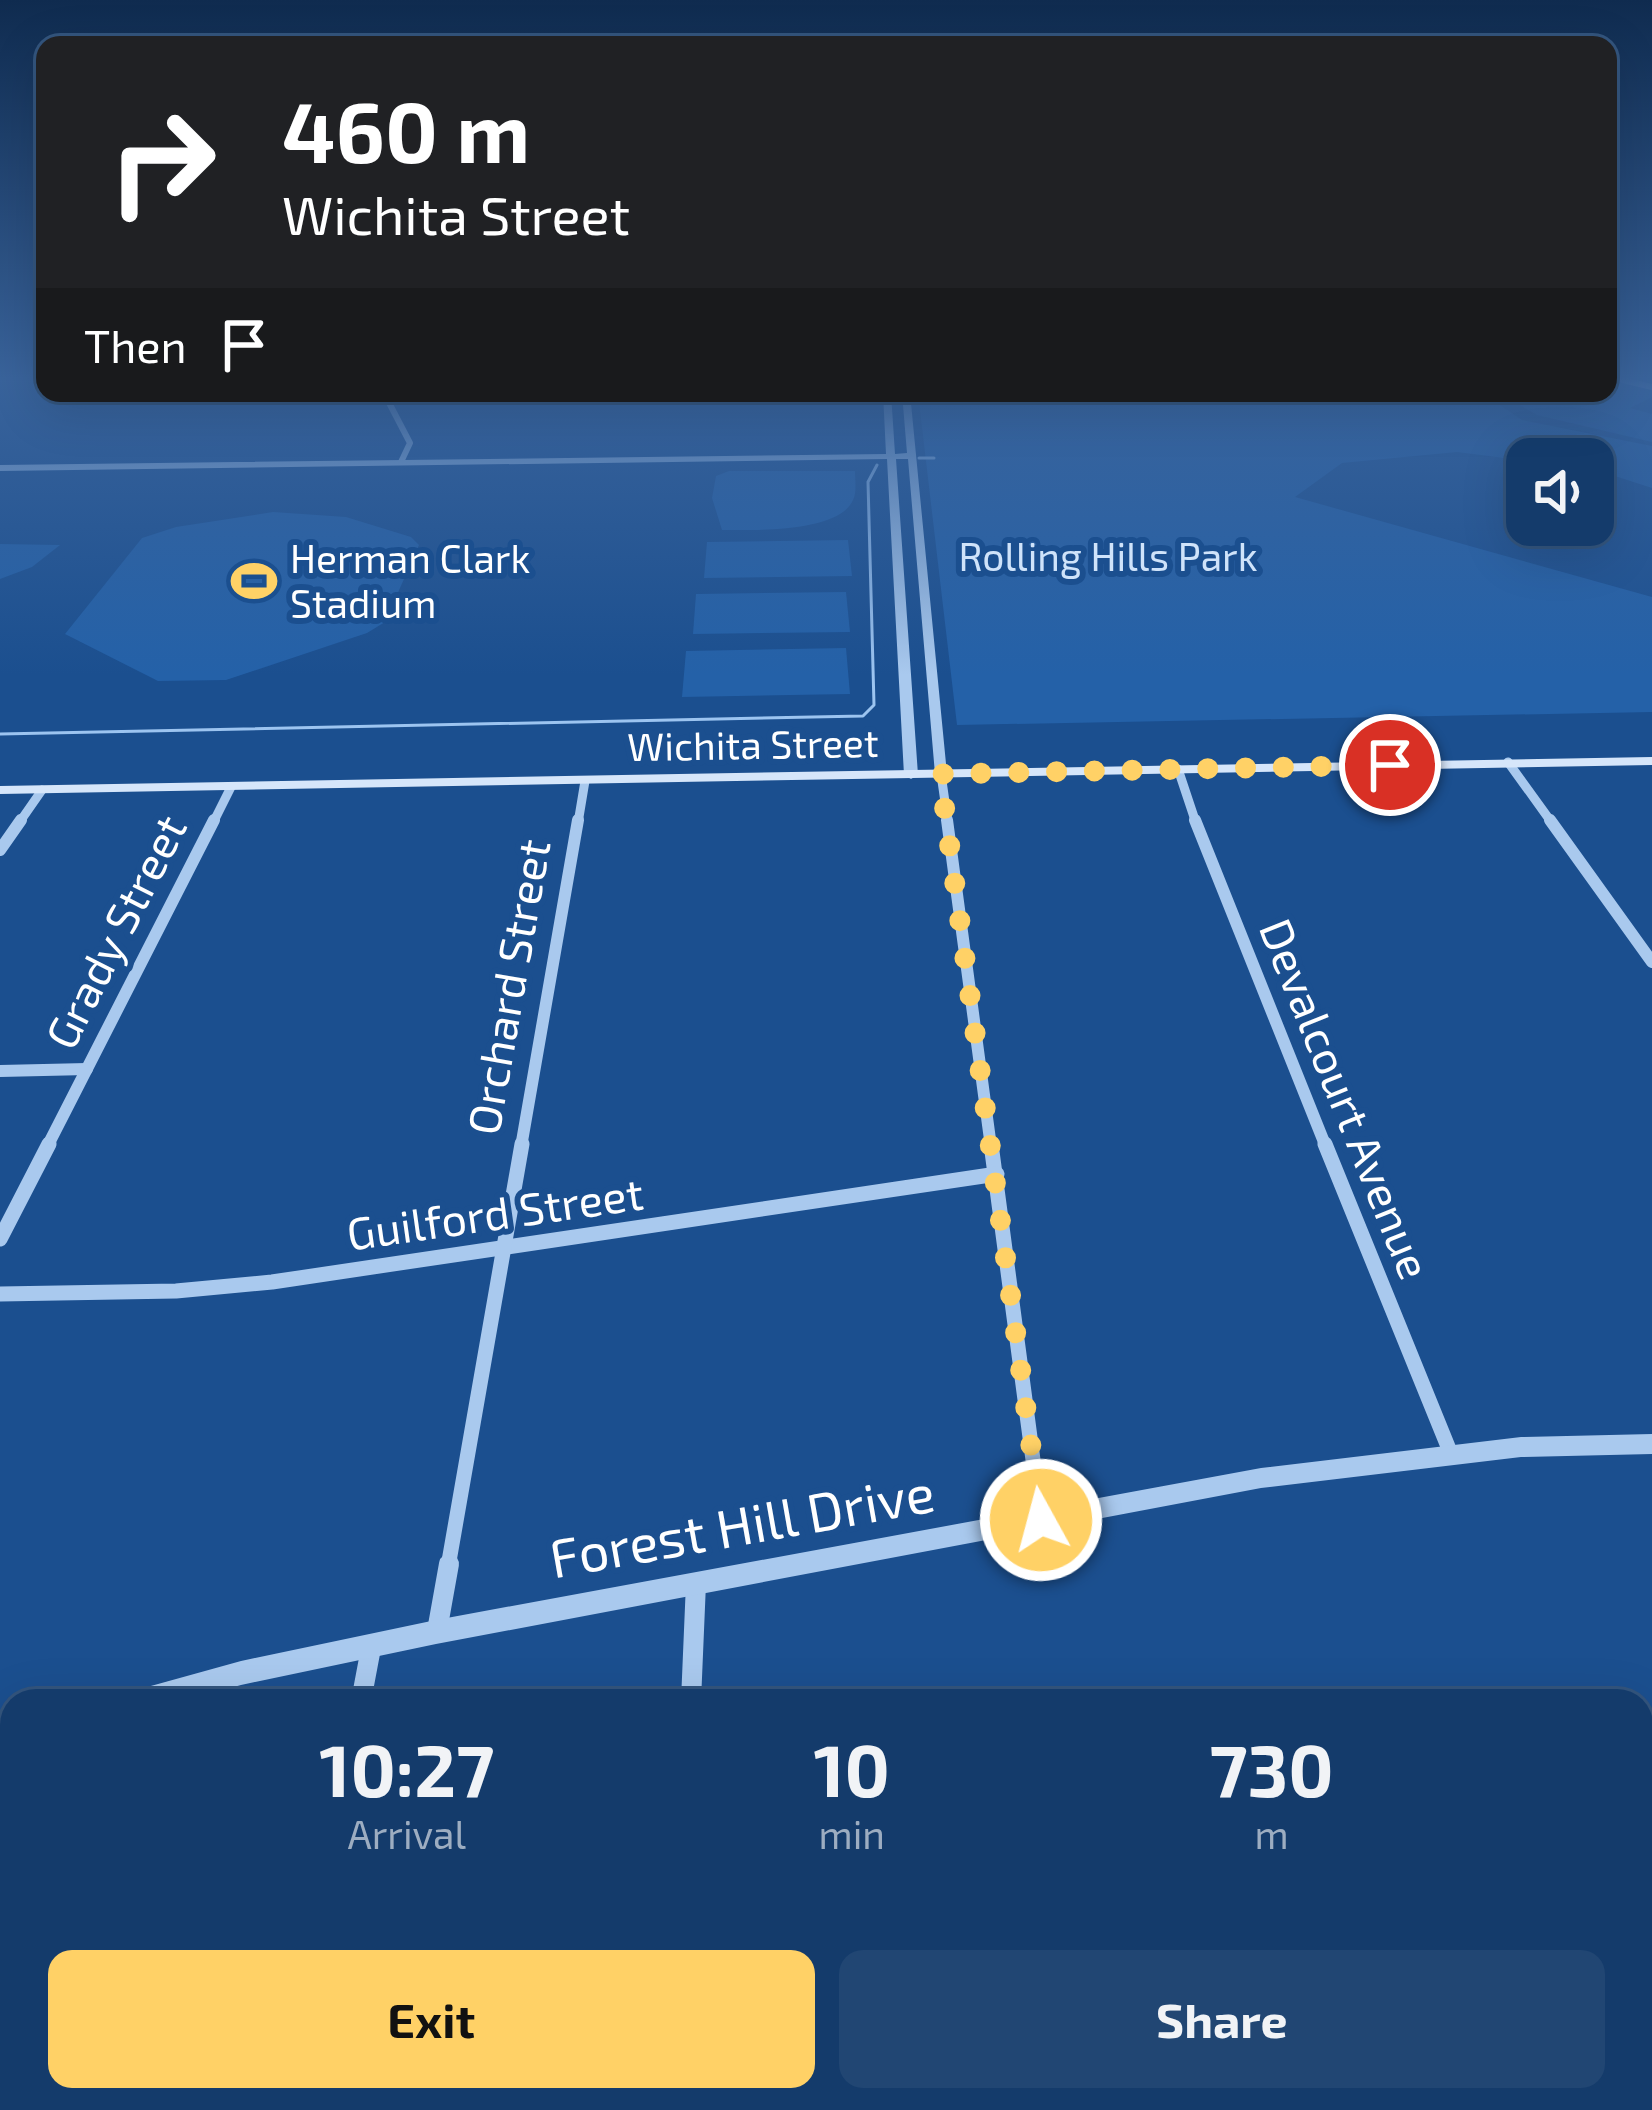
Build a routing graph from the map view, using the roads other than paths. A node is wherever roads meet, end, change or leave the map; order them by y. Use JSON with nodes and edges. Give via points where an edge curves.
{"nodes":[{"id":1,"x":892,"y":478,"type":"edge"},
{"id":2,"x":914,"y":478,"type":"edge"},
{"id":3,"x":1652,"y":760,"type":"edge"},
{"id":4,"x":1508,"y":762,"type":"junction"},
{"id":5,"x":1178,"y":769,"type":"junction"},
{"id":6,"x":940,"y":774,"type":"junction"},
{"id":7,"x":911,"y":775,"type":"junction"},
{"id":8,"x":585,"y":781,"type":"junction"},
{"id":9,"x":232,"y":787,"type":"junction"},
{"id":10,"x":0,"y":790,"type":"edge"},
{"id":11,"x":42,"y":790,"type":"junction"},
{"id":12,"x":0,"y":850,"type":"edge"},
{"id":13,"x":1652,"y":962,"type":"edge"},
{"id":14,"x":87,"y":1069,"type":"junction"},
{"id":15,"x":0,"y":1071,"type":"edge"},
{"id":16,"x":997,"y":1174,"type":"junction"},
{"id":17,"x":0,"y":1238,"type":"edge"},
{"id":18,"x":502,"y":1248,"type":"junction"},
{"id":19,"x":0,"y":1294,"type":"edge"},
{"id":20,"x":1652,"y":1444,"type":"edge"},
{"id":21,"x":1451,"y":1454,"type":"junction"},
{"id":22,"x":1041,"y":1520,"type":"junction"},
{"id":23,"x":696,"y":1582,"type":"junction"},
{"id":24,"x":436,"y":1633,"type":"junction"},
{"id":25,"x":371,"y":1648,"type":"junction"},
{"id":26,"x":182,"y":1689,"type":"edge"},
{"id":27,"x":363,"y":1689,"type":"edge"},
{"id":28,"x":692,"y":1689,"type":"edge"}],
"edges":[{"from":1,"to":7,"type":"street"},
{"from":2,"to":6,"type":"street"},
{"from":3,"to":4,"type":"main road","name":"Wichita Street"},
{"from":4,"to":5,"type":"main road","name":"Wichita Street"},
{"from":4,"to":13,"type":"street"},
{"from":5,"to":6,"type":"main road","name":"Wichita Street"},
{"from":5,"to":21,"type":"street","name":"Devalcourt Avenue"},
{"from":6,"to":7,"type":"main road","name":"Wichita Street"},
{"from":6,"to":16,"type":"street"},
{"from":7,"to":8,"type":"main road","name":"Wichita Street"},
{"from":8,"to":9,"type":"main road","name":"Wichita Street"},
{"from":8,"to":18,"type":"street","name":"Orchard Street"},
{"from":9,"to":11,"type":"main road","name":"Wichita Street"},
{"from":9,"to":14,"type":"street","name":"Grady Street"},
{"from":10,"to":11,"type":"main road","name":"Wichita Street"},
{"from":11,"to":12,"type":"street"},
{"from":14,"to":15,"type":"street"},
{"from":14,"to":17,"type":"street","name":"Grady Street"},
{"from":16,"to":18,"type":"street","name":"Guilford Street"},
{"from":16,"to":22,"type":"street"},
{"from":18,"to":19,"type":"street","name":"Guilford Street","via":[[176,1291]]},
{"from":18,"to":24,"type":"street","name":"Orchard Street"},
{"from":20,"to":21,"type":"street","name":"Forest Hill Drive"},
{"from":21,"to":22,"type":"street","name":"Forest Hill Drive","via":[[1261,1478]]},
{"from":22,"to":23,"type":"street","name":"Forest Hill Drive"},
{"from":23,"to":24,"type":"street","name":"Forest Hill Drive"},
{"from":23,"to":28,"type":"street"},
{"from":24,"to":25,"type":"street","name":"Forest Hill Drive"},
{"from":25,"to":26,"type":"street","name":"Forest Hill Drive"},
{"from":25,"to":27,"type":"street"}]}
